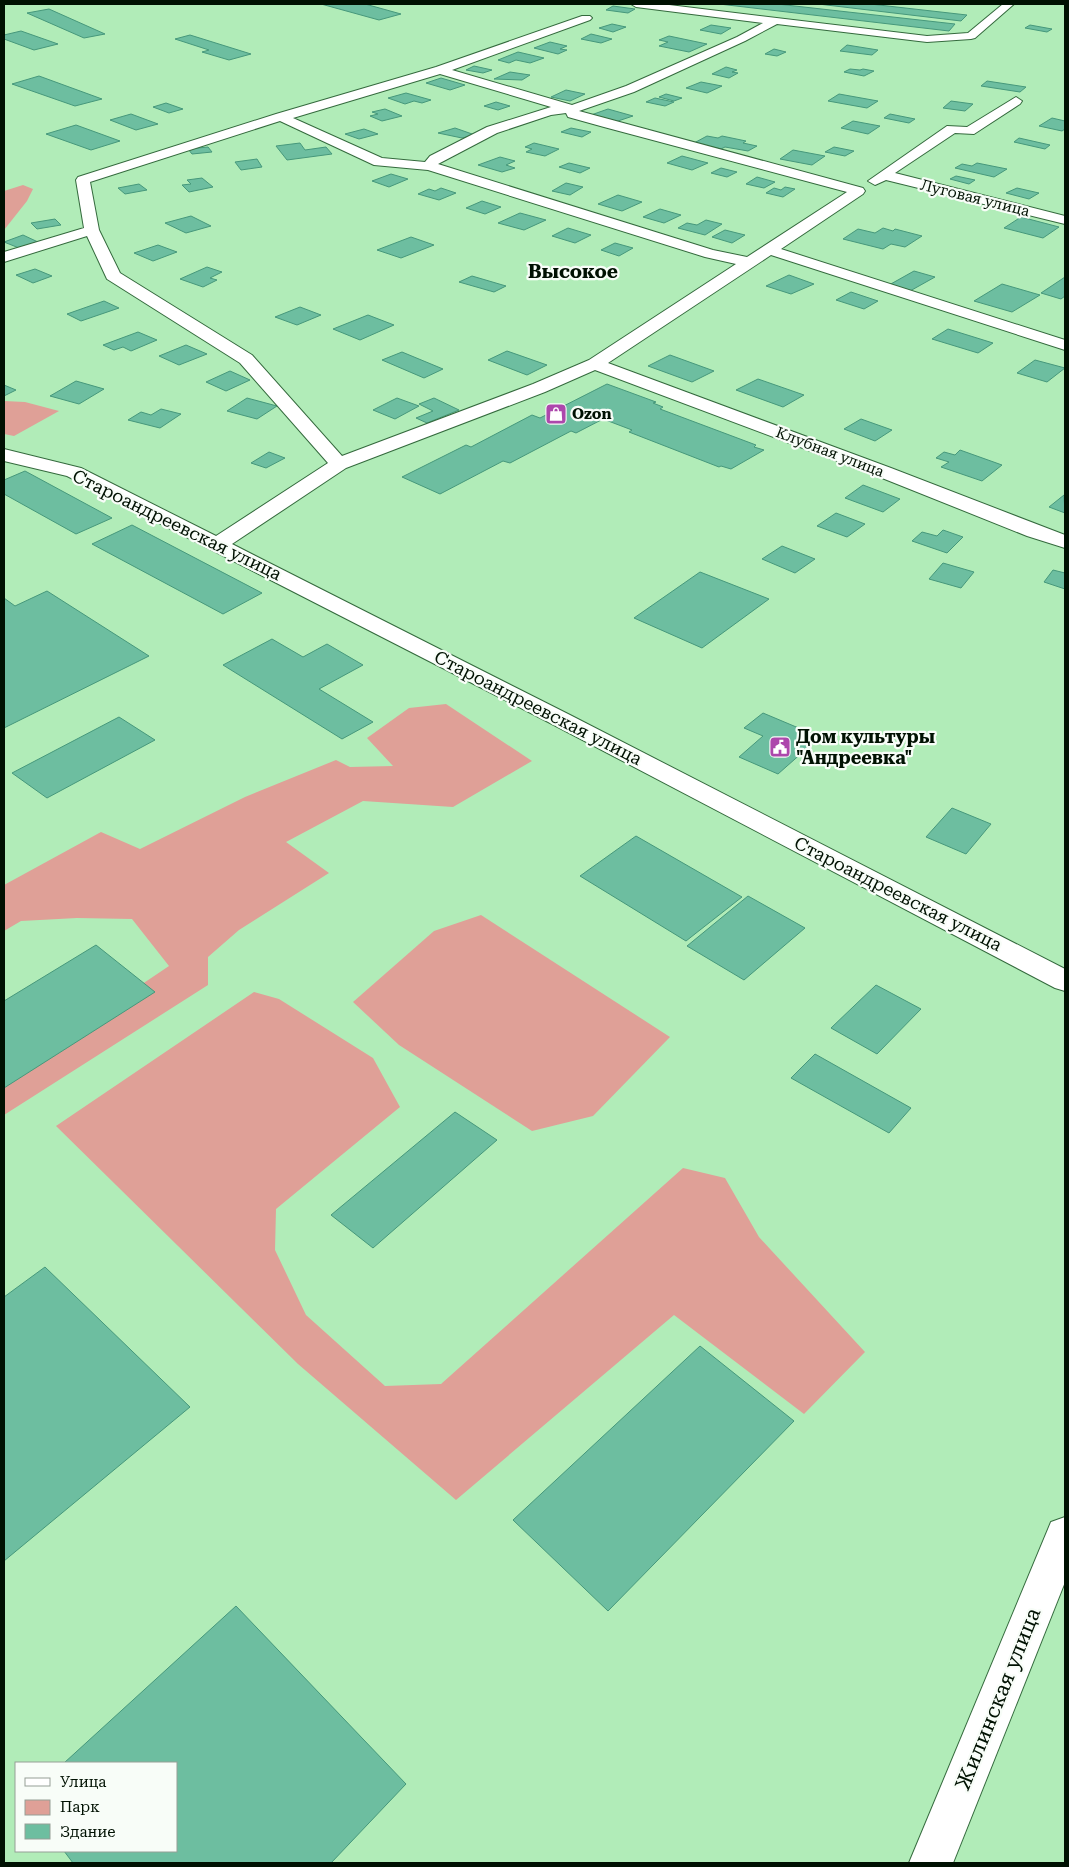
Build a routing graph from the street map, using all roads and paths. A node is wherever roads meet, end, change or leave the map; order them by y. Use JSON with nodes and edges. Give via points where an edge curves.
{"nodes":[{"id":1,"x":636,"y":4,"type":"edge"},
{"id":2,"x":1009,"y":4,"type":"edge"},
{"id":3,"x":586,"y":18,"type":"dead end"},
{"id":4,"x":775,"y":21,"type":"junction"},
{"id":5,"x":440,"y":70,"type":"junction"},
{"id":6,"x":1016,"y":101,"type":"dead end"},
{"id":7,"x":572,"y":108,"type":"junction"},
{"id":8,"x":281,"y":117,"type":"junction"},
{"id":9,"x":429,"y":166,"type":"junction"},
{"id":10,"x":885,"y":175,"type":"junction"},
{"id":11,"x":858,"y":191,"type":"junction"},
{"id":12,"x":1065,"y":220,"type":"edge"},
{"id":13,"x":92,"y":230,"type":"junction"},
{"id":14,"x":770,"y":250,"type":"junction"},
{"id":15,"x":4,"y":257,"type":"edge"},
{"id":16,"x":749,"y":262,"type":"junction"},
{"id":17,"x":1065,"y":345,"type":"edge"},
{"id":18,"x":595,"y":364,"type":"junction"},
{"id":19,"x":4,"y":454,"type":"edge"},
{"id":20,"x":339,"y":464,"type":"junction"},
{"id":21,"x":1065,"y":542,"type":"edge"},
{"id":22,"x":218,"y":544,"type":"junction"},
{"id":23,"x":1065,"y":981,"type":"edge"},
{"id":24,"x":1065,"y":1535,"type":"edge"},
{"id":25,"x":931,"y":1863,"type":"edge"}],
"edges":[{"from":1,"to":4,"type":"street"},
{"from":2,"to":4,"type":"street","via":[[971,36],[926,39]]},
{"from":3,"to":5,"type":"street"},
{"from":4,"to":7,"type":"street","via":[[630,89]]},
{"from":5,"to":7,"type":"street"},
{"from":5,"to":8,"type":"street"},
{"from":6,"to":10,"type":"street","via":[[969,131],[952,129]]},
{"from":7,"to":9,"type":"street","via":[[549,111],[492,130]]},
{"from":7,"to":11,"type":"street","via":[[573,114],[622,129]]},
{"from":8,"to":9,"type":"street","via":[[379,162]]},
{"from":8,"to":13,"type":"street","via":[[83,180]]},
{"from":9,"to":16,"type":"street","via":[[710,254]]},
{"from":10,"to":11,"type":"street"},
{"from":10,"to":12,"type":"street","name":"Луговая улица"},
{"from":11,"to":14,"type":"street"},
{"from":13,"to":15,"type":"street"},
{"from":13,"to":20,"type":"street","via":[[113,276],[246,359]]},
{"from":14,"to":16,"type":"street"},
{"from":14,"to":17,"type":"street"},
{"from":16,"to":18,"type":"street"},
{"from":18,"to":20,"type":"street"},
{"from":18,"to":21,"type":"street","name":"Клубная улица"},
{"from":19,"to":22,"type":"street","name":"Староандреевская улица","via":[[74,472]]},
{"from":20,"to":22,"type":"street"},
{"from":22,"to":23,"type":"street","name":"Староандреевская улица"},
{"from":24,"to":25,"type":"street","name":"Жилинская улица"}]}
